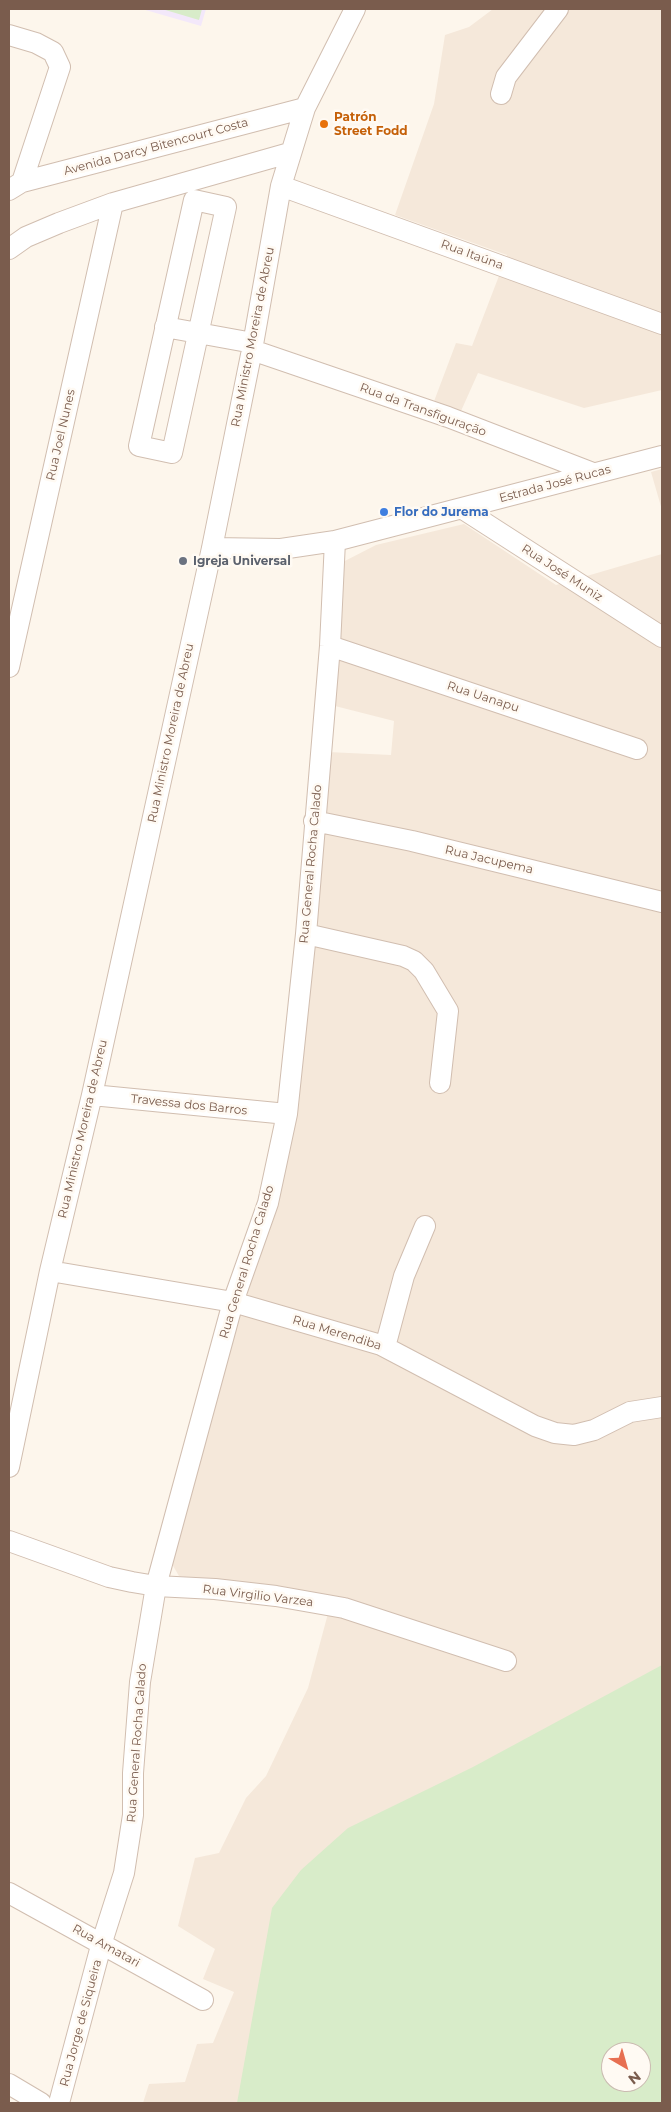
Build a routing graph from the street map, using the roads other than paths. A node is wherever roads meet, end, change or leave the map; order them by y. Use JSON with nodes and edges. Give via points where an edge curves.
{"nodes":[{"id":1,"x":354,"y":9,"type":"edge"},
{"id":2,"x":558,"y":9,"type":"edge"},
{"id":3,"x":9,"y":35,"type":"edge"},
{"id":4,"x":501,"y":94,"type":"dead end"},
{"id":5,"x":304,"y":108,"type":"junction"},
{"id":6,"x":289,"y":154,"type":"junction"},
{"id":7,"x":15,"y":186,"type":"edge"},
{"id":8,"x":281,"y":186,"type":"junction"},
{"id":9,"x":113,"y":203,"type":"junction"},
{"id":10,"x":9,"y":249,"type":"edge"},
{"id":11,"x":662,"y":324,"type":"edge"},
{"id":12,"x":165,"y":327,"type":"junction"},
{"id":13,"x":199,"y":333,"type":"junction"},
{"id":14,"x":252,"y":346,"type":"junction"},
{"id":15,"x":662,"y":456,"type":"edge"},
{"id":16,"x":594,"y":473,"type":"junction"},
{"id":17,"x":463,"y":509,"type":"junction"},
{"id":18,"x":335,"y":542,"type":"junction"},
{"id":19,"x":212,"y":548,"type":"junction"},
{"id":20,"x":662,"y":638,"type":"edge"},
{"id":21,"x":330,"y":646,"type":"junction"},
{"id":22,"x":9,"y":667,"type":"edge"},
{"id":23,"x":637,"y":749,"type":"dead end"},
{"id":24,"x":314,"y":821,"type":"junction"},
{"id":25,"x":662,"y":902,"type":"edge"},
{"id":26,"x":306,"y":934,"type":"junction"},
{"id":27,"x":440,"y":1083,"type":"dead end"},
{"id":28,"x":92,"y":1095,"type":"junction"},
{"id":29,"x":287,"y":1114,"type":"junction"},
{"id":30,"x":424,"y":1226,"type":"dead end"},
{"id":31,"x":50,"y":1271,"type":"junction"},
{"id":32,"x":233,"y":1302,"type":"junction"},
{"id":33,"x":385,"y":1347,"type":"junction"},
{"id":34,"x":662,"y":1407,"type":"edge"},
{"id":35,"x":13,"y":1421,"type":"edge"},
{"id":36,"x":9,"y":1467,"type":"edge"},
{"id":37,"x":9,"y":1541,"type":"edge"},
{"id":38,"x":156,"y":1586,"type":"junction"},
{"id":39,"x":506,"y":1661,"type":"dead end"},
{"id":40,"x":9,"y":1893,"type":"edge"},
{"id":41,"x":102,"y":1942,"type":"junction"},
{"id":42,"x":203,"y":2000,"type":"dead end"},
{"id":43,"x":9,"y":2084,"type":"edge"},
{"id":44,"x":41,"y":2103,"type":"edge"},
{"id":45,"x":59,"y":2103,"type":"edge"}],
"edges":[{"from":1,"to":5,"type":"street","name":"Rua Ministro Moreira de Abreu"},
{"from":2,"to":4,"type":"street","via":[[506,77]]},
{"from":3,"to":7,"type":"street","via":[[53,52],[60,67]]},
{"from":5,"to":6,"type":"street","name":"Rua Ministro Moreira de Abreu"},
{"from":5,"to":7,"type":"street","name":"Avenida Darcy Bitencourt Costa"},
{"from":6,"to":8,"type":"street","name":"Rua Ministro Moreira de Abreu"},
{"from":6,"to":9,"type":"street"},
{"from":8,"to":11,"type":"street","name":"Rua Itaúna"},
{"from":8,"to":14,"type":"street","name":"Rua Ministro Moreira de Abreu"},
{"from":9,"to":10,"type":"street","via":[[26,237]]},
{"from":9,"to":22,"type":"street","name":"Rua Joel Nunes"},
{"from":12,"to":13,"type":"street","name":"Rua da Transfiguração"},
{"from":12,"to":13,"type":"street","via":[[139,446],[172,453]]},
{"from":12,"to":13,"type":"street","via":[[194,200],[226,207]]},
{"from":13,"to":14,"type":"street","name":"Rua da Transfiguração"},
{"from":14,"to":16,"type":"street","name":"Rua da Transfiguração"},
{"from":14,"to":19,"type":"street","name":"Rua Ministro Moreira de Abreu"},
{"from":15,"to":16,"type":"street","name":"Estrada José Rucas"},
{"from":16,"to":17,"type":"street","name":"Estrada José Rucas"},
{"from":17,"to":18,"type":"street","name":"Estrada José Rucas"},
{"from":17,"to":20,"type":"street","name":"Rua José Muniz"},
{"from":18,"to":19,"type":"street","name":"Estrada José Rucas","via":[[281,549]]},
{"from":18,"to":21,"type":"street","name":"Rua General Rocha Calado"},
{"from":19,"to":28,"type":"street","name":"Rua Ministro Moreira de Abreu"},
{"from":21,"to":23,"type":"street","name":"Rua Uanapu"},
{"from":21,"to":24,"type":"street","name":"Rua General Rocha Calado"},
{"from":24,"to":25,"type":"street","name":"Rua Jacupema","via":[[412,841]]},
{"from":24,"to":26,"type":"street","name":"Rua General Rocha Calado"},
{"from":26,"to":27,"type":"street","via":[[403,956],[424,971],[448,1011]]},
{"from":26,"to":29,"type":"street","name":"Rua General Rocha Calado"},
{"from":28,"to":29,"type":"street","name":"Travessa dos Barros"},
{"from":28,"to":31,"type":"street","name":"Rua Ministro Moreira de Abreu"},
{"from":29,"to":32,"type":"street","name":"Rua General Rocha Calado","via":[[268,1203]]},
{"from":30,"to":33,"type":"street","via":[[404,1276]]},
{"from":31,"to":32,"type":"street","name":"Rua Merendiba"},
{"from":31,"to":35,"type":"street","name":"Rua Ministro Moreira de Abreu"},
{"from":32,"to":33,"type":"street","name":"Rua Merendiba"},
{"from":32,"to":38,"type":"street","name":"Rua General Rocha Calado"},
{"from":33,"to":34,"type":"street","name":"Rua Merendiba","via":[[555,1433],[574,1435],[594,1430],[630,1412]]},
{"from":35,"to":36,"type":"street","name":"Rua Ministro Moreira de Abreu"},
{"from":37,"to":38,"type":"street","name":"Rua Virgilio Varzea","via":[[109,1577]]},
{"from":38,"to":39,"type":"street","name":"Rua Virgilio Varzea","via":[[250,1593],[344,1608]]},
{"from":38,"to":41,"type":"street","name":"Rua General Rocha Calado","via":[[140,1682],[133,1815],[124,1874]]},
{"from":40,"to":41,"type":"street","name":"Rua Amatari"},
{"from":41,"to":42,"type":"street","name":"Rua Amatari"},
{"from":41,"to":45,"type":"street","name":"Rua Jorge de Siqueira"},
{"from":43,"to":44,"type":"street"}]}
